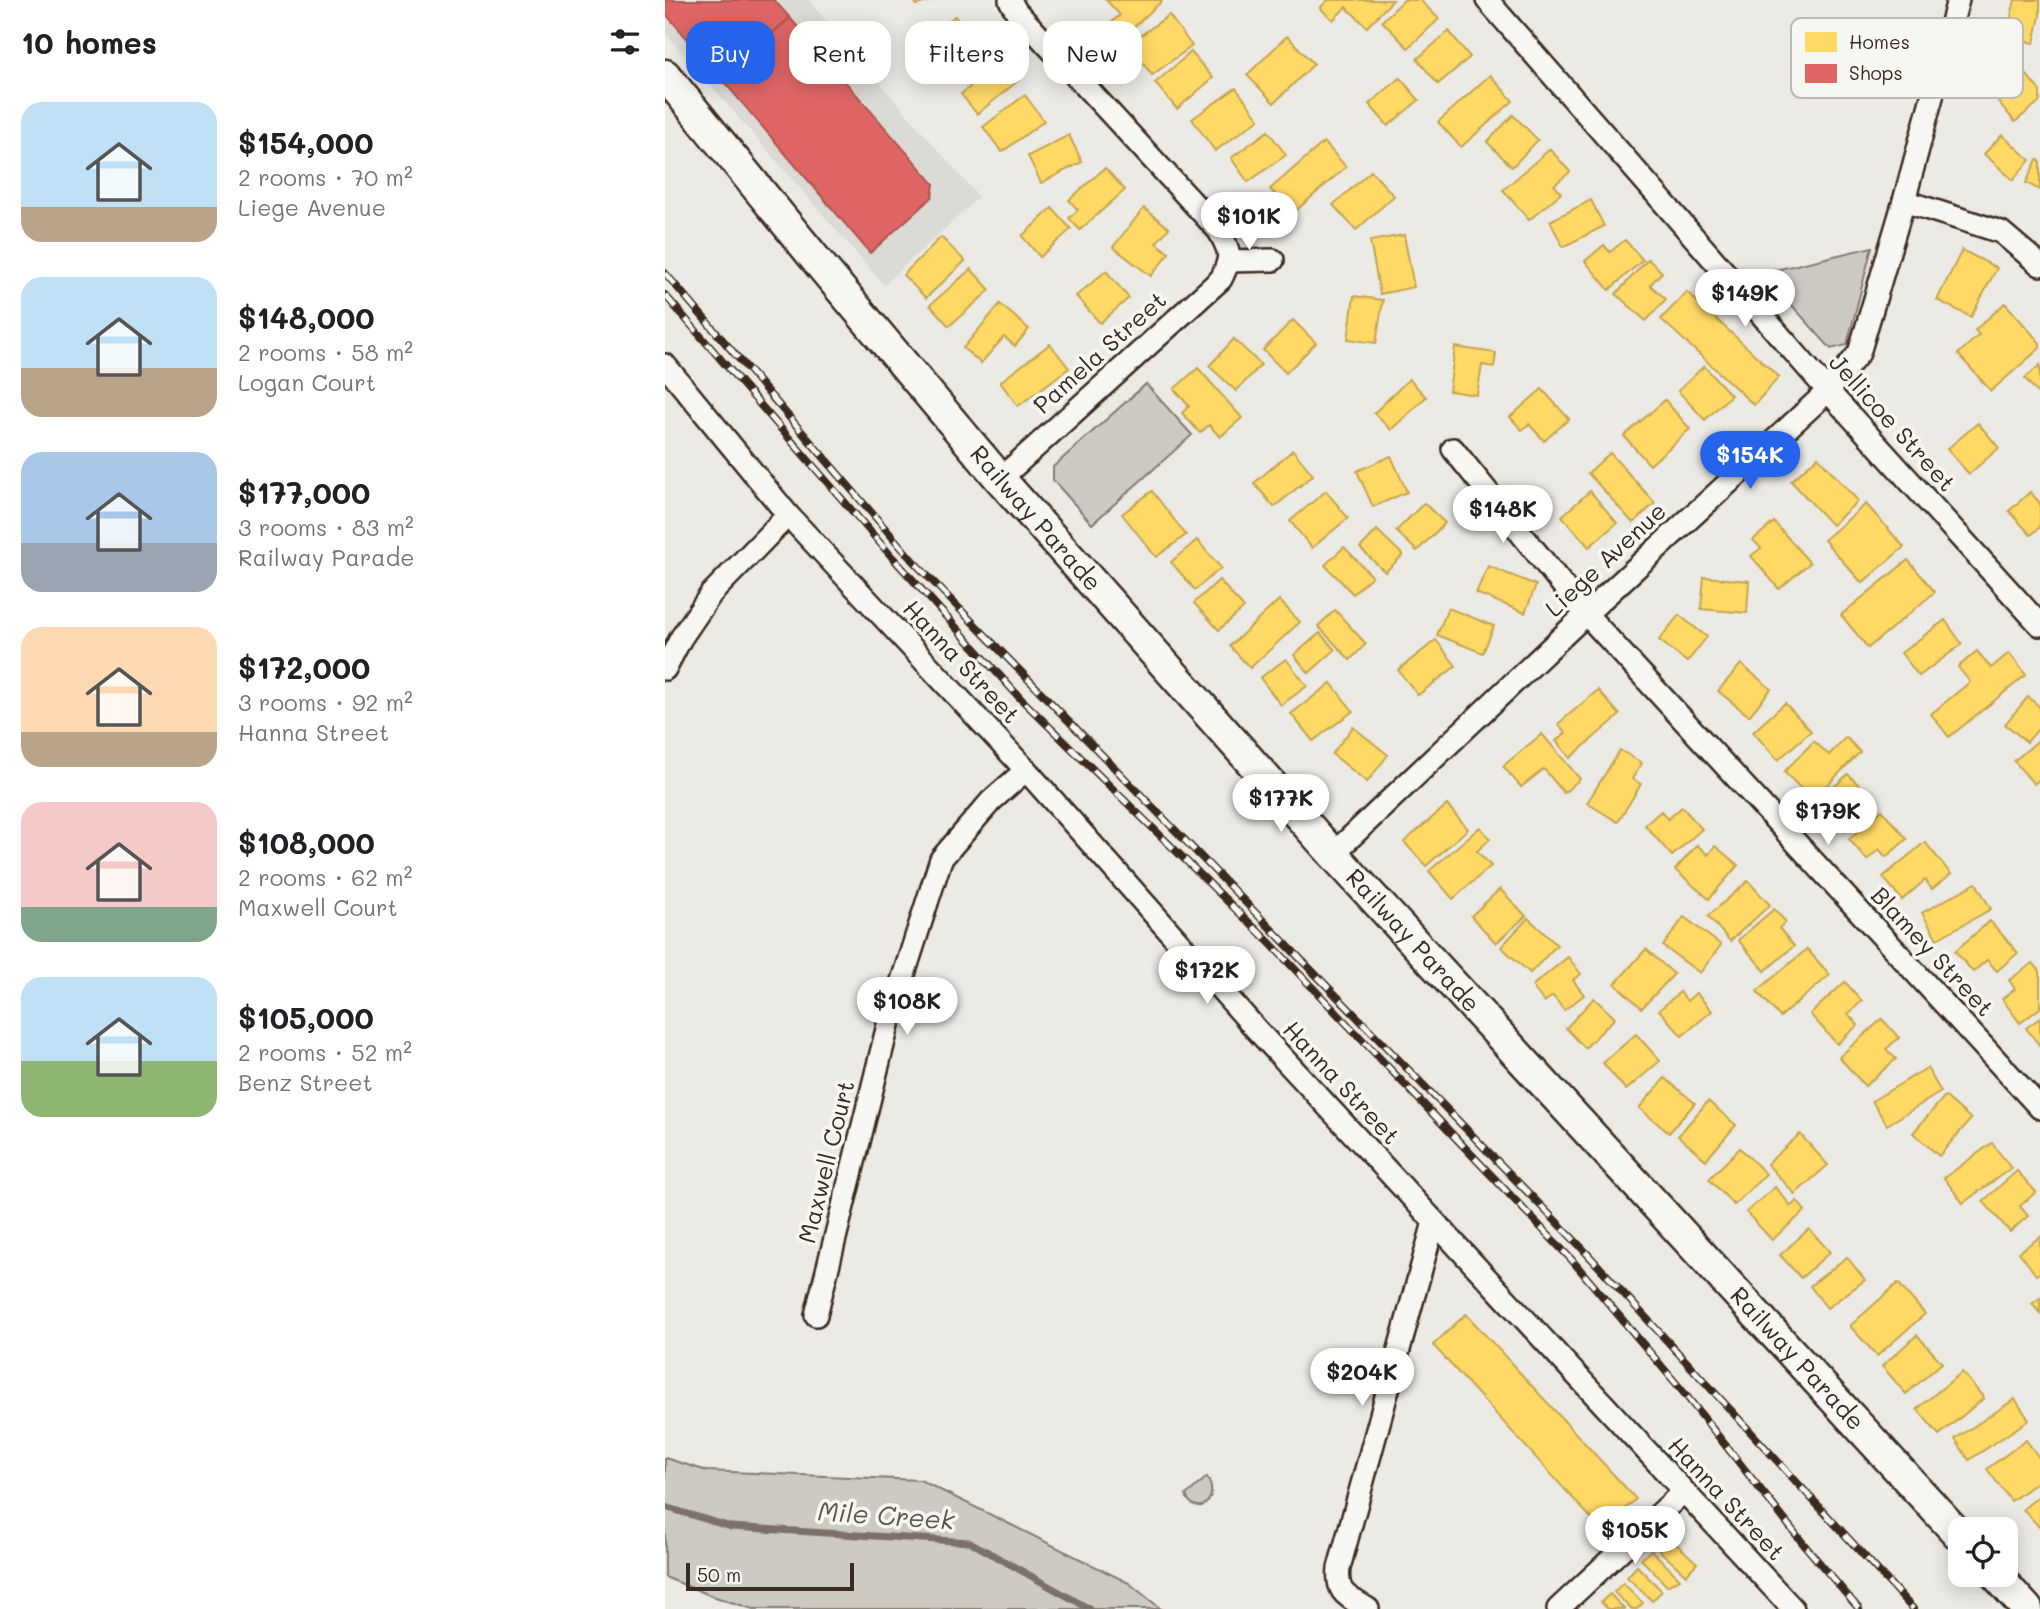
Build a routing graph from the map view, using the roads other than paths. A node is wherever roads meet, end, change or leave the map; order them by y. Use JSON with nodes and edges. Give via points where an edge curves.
{"nodes":[{"id":1,"x":1010,"y":0,"type":"edge"},
{"id":2,"x":1487,"y":0,"type":"edge"},
{"id":3,"x":1958,"y":0,"type":"edge"},
{"id":4,"x":1953,"y":18,"type":"edge"},
{"id":5,"x":665,"y":75,"type":"edge"},
{"id":6,"x":1932,"y":98,"type":"edge"},
{"id":7,"x":1904,"y":201,"type":"junction"},
{"id":8,"x":1273,"y":260,"type":"dead end"},
{"id":9,"x":1229,"y":261,"type":"junction"},
{"id":10,"x":2040,"y":265,"type":"edge"},
{"id":11,"x":665,"y":365,"type":"edge"},
{"id":12,"x":1828,"y":391,"type":"junction"},
{"id":13,"x":1453,"y":449,"type":"dead end"},
{"id":14,"x":1000,"y":479,"type":"junction"},
{"id":15,"x":788,"y":514,"type":"junction"},
{"id":16,"x":1585,"y":614,"type":"junction"},
{"id":17,"x":2040,"y":625,"type":"edge"},
{"id":18,"x":665,"y":669,"type":"edge"},
{"id":19,"x":1025,"y":770,"type":"junction"},
{"id":20,"x":1333,"y":854,"type":"junction"},
{"id":21,"x":2040,"y":1108,"type":"edge"},
{"id":22,"x":1434,"y":1222,"type":"junction"},
{"id":23,"x":816,"y":1315,"type":"dead end"},
{"id":24,"x":1683,"y":1492,"type":"junction"},
{"id":25,"x":1948,"y":1523,"type":"edge"},
{"id":26,"x":2007,"y":1587,"type":"edge"},
{"id":27,"x":1368,"y":1609,"type":"edge"},
{"id":28,"x":1558,"y":1609,"type":"edge"},
{"id":29,"x":1793,"y":1609,"type":"edge"},
{"id":30,"x":2027,"y":1609,"type":"edge"}],
"edges":[{"from":1,"to":9,"type":"street","via":[[1219,231]]},
{"from":2,"to":12,"type":"street","name":"Jellicoe Street"},
{"from":3,"to":4,"type":"street","name":"Liege Avenue"},
{"from":5,"to":14,"type":"main road","name":"Railway Parade"},
{"from":6,"to":7,"type":"street","name":"Liege Avenue"},
{"from":7,"to":10,"type":"street","via":[[2001,232]]},
{"from":7,"to":12,"type":"street","name":"Liege Avenue","via":[[1859,353]]},
{"from":8,"to":9,"type":"street"},
{"from":9,"to":14,"type":"street","name":"Pamela Street","via":[[1221,279]]},
{"from":11,"to":15,"type":"street","name":"Hanna Street"},
{"from":12,"to":16,"type":"street","name":"Liege Avenue"},
{"from":12,"to":17,"type":"street","name":"Jellicoe Street"},
{"from":13,"to":16,"type":"street","name":"Blamey Street"},
{"from":14,"to":20,"type":"main road","name":"Railway Parade"},
{"from":15,"to":18,"type":"street","via":[[711,594]]},
{"from":15,"to":19,"type":"street","name":"Hanna Street"},
{"from":16,"to":20,"type":"street","name":"Liege Avenue"},
{"from":16,"to":21,"type":"street","name":"Blamey Street"},
{"from":19,"to":22,"type":"street","name":"Hanna Street"},
{"from":19,"to":23,"type":"street","name":"Maxwell Court","via":[[940,859],[889,1021]]},
{"from":20,"to":25,"type":"main road","name":"Railway Parade"},
{"from":22,"to":24,"type":"street","name":"Hanna Street"},
{"from":22,"to":27,"type":"street","via":[[1339,1568],[1342,1593]]},
{"from":24,"to":28,"type":"street"},
{"from":24,"to":29,"type":"street","name":"Hanna Street"},
{"from":26,"to":30,"type":"main road"}]}
